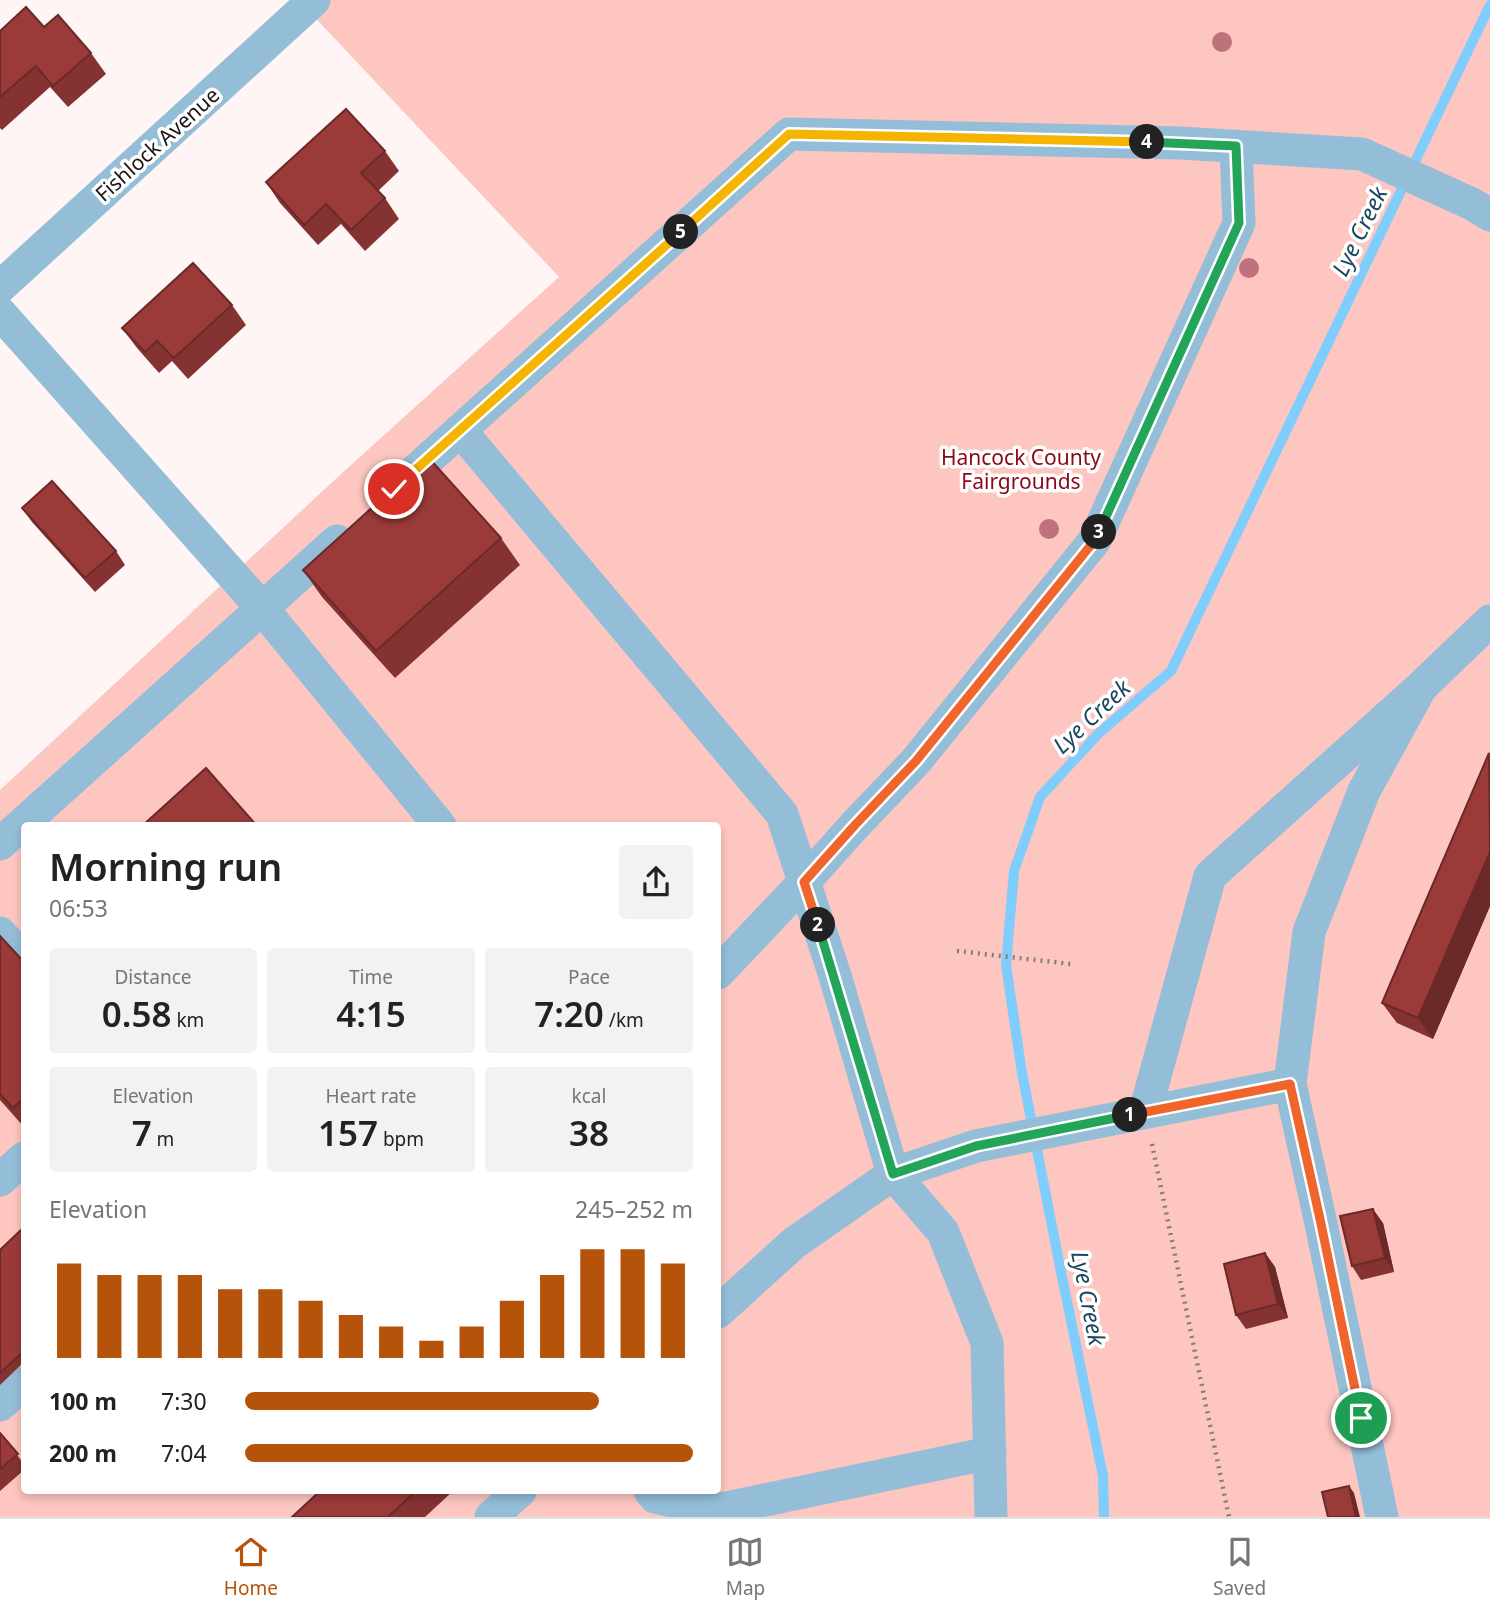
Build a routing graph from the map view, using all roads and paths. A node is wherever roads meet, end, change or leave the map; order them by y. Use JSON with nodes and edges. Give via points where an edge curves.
{"nodes":[{"id":1,"x":314,"y":0,"type":"edge"},
{"id":2,"x":1236,"y":146,"type":"junction"},
{"id":3,"x":1490,"y":215,"type":"edge"},
{"id":4,"x":0,"y":287,"type":"edge"},
{"id":5,"x":0,"y":313,"type":"edge"},
{"id":6,"x":460,"y":430,"type":"junction"},
{"id":7,"x":262,"y":608,"type":"junction"},
{"id":8,"x":1490,"y":621,"type":"edge"},
{"id":9,"x":1421,"y":687,"type":"junction"},
{"id":10,"x":24,"y":822,"type":"edge"},
{"id":11,"x":437,"y":822,"type":"edge"},
{"id":12,"x":21,"y":825,"type":"edge"},
{"id":13,"x":0,"y":844,"type":"edge"},
{"id":14,"x":804,"y":882,"type":"junction"},
{"id":15,"x":0,"y":933,"type":"edge"},
{"id":16,"x":957,"y":951,"type":"dead end"},
{"id":17,"x":21,"y":958,"type":"edge"},
{"id":18,"x":1071,"y":964,"type":"dead end"},
{"id":19,"x":721,"y":970,"type":"edge"},
{"id":20,"x":1290,"y":1084,"type":"junction"},
{"id":21,"x":1145,"y":1112,"type":"junction"},
{"id":22,"x":21,"y":1161,"type":"edge"},
{"id":23,"x":893,"y":1174,"type":"junction"},
{"id":24,"x":0,"y":1180,"type":"edge"},
{"id":25,"x":721,"y":1309,"type":"edge"},
{"id":26,"x":21,"y":1386,"type":"edge"},
{"id":27,"x":0,"y":1405,"type":"edge"},
{"id":28,"x":990,"y":1453,"type":"junction"},
{"id":29,"x":652,"y":1494,"type":"edge"},
{"id":30,"x":991,"y":1517,"type":"edge"},
{"id":31,"x":1229,"y":1517,"type":"edge"},
{"id":32,"x":1382,"y":1517,"type":"edge"}],
"edges":[{"from":1,"to":4,"type":"street","name":"Fishlock Avenue"},
{"from":2,"to":3,"type":"street","via":[[1362,154]]},
{"from":2,"to":6,"type":"street","via":[[789,134]]},
{"from":2,"to":14,"type":"street","via":[[1239,223],[1095,540],[916,761]]},
{"from":5,"to":7,"type":"street"},
{"from":6,"to":7,"type":"street"},
{"from":6,"to":14,"type":"street","via":[[782,814]]},
{"from":7,"to":10,"type":"street"},
{"from":7,"to":11,"type":"street"},
{"from":8,"to":9,"type":"street"},
{"from":9,"to":20,"type":"street","via":[[1364,791],[1309,932]]},
{"from":9,"to":21,"type":"street","via":[[1210,876]]},
{"from":12,"to":13,"type":"street"},
{"from":14,"to":19,"type":"street"},
{"from":14,"to":23,"type":"street"},
{"from":15,"to":17,"type":"street"},
{"from":16,"to":18,"type":"path"},
{"from":20,"to":21,"type":"street"},
{"from":20,"to":32,"type":"street"},
{"from":21,"to":23,"type":"street","via":[[976,1146]]},
{"from":21,"to":31,"type":"path"},
{"from":22,"to":24,"type":"street"},
{"from":23,"to":25,"type":"street","via":[[794,1242]]},
{"from":23,"to":28,"type":"street","via":[[943,1232],[987,1343]]},
{"from":26,"to":27,"type":"street"},
{"from":28,"to":29,"type":"street","via":[[712,1511]]},
{"from":28,"to":30,"type":"street"}]}
